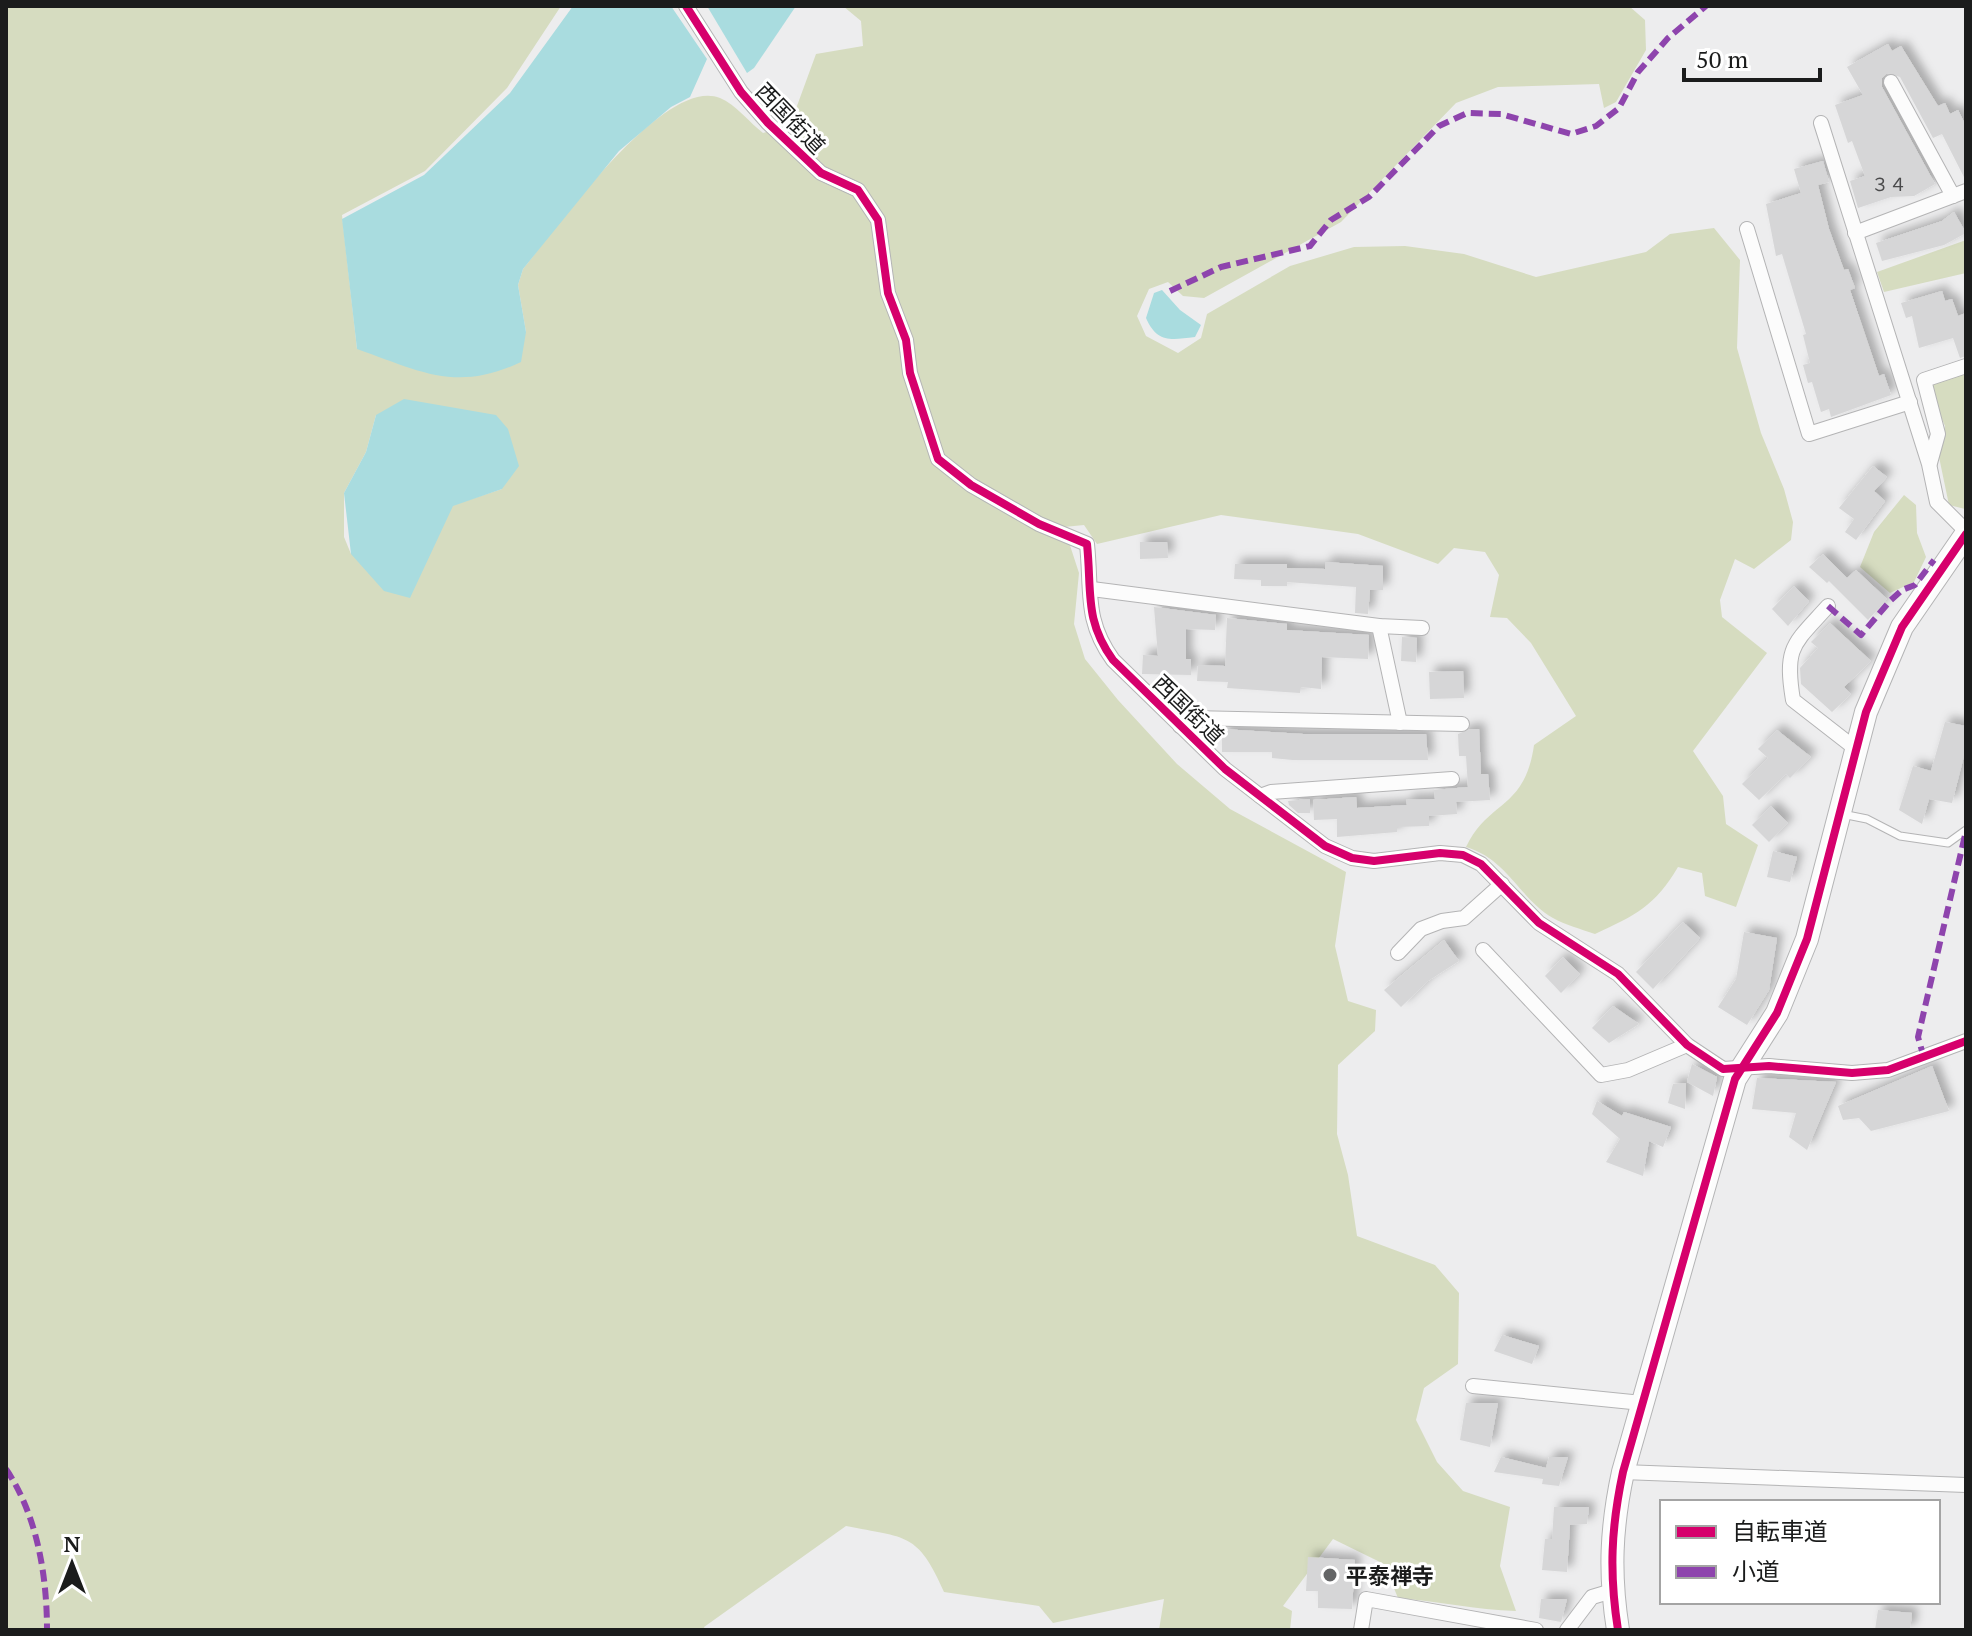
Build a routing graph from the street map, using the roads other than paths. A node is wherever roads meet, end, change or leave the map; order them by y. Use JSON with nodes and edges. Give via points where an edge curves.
{"nodes":[{"id":1,"x":686,"y":6,"type":"edge"},
{"id":2,"x":1891,"y":82,"type":"dead end"},
{"id":3,"x":1821,"y":123,"type":"dead end"},
{"id":4,"x":1960,"y":194,"type":"edge"},
{"id":5,"x":1747,"y":229,"type":"dead end"},
{"id":6,"x":1855,"y":233,"type":"junction"},
{"id":7,"x":1966,"y":366,"type":"edge"},
{"id":8,"x":1910,"y":402,"type":"junction"},
{"id":9,"x":1929,"y":464,"type":"junction"},
{"id":10,"x":1966,"y":532,"type":"edge"},
{"id":11,"x":1092,"y":589,"type":"junction"},
{"id":12,"x":1828,"y":606,"type":"dead end"},
{"id":13,"x":1379,"y":626,"type":"junction"},
{"id":14,"x":1422,"y":628,"type":"dead end"},
{"id":15,"x":1400,"y":723,"type":"junction"},
{"id":16,"x":1462,"y":724,"type":"dead end"},
{"id":17,"x":1180,"y":726,"type":"junction"},
{"id":18,"x":1856,"y":749,"type":"junction"},
{"id":19,"x":1452,"y":779,"type":"dead end"},
{"id":20,"x":1260,"y":796,"type":"junction"},
{"id":21,"x":1840,"y":813,"type":"junction"},
{"id":22,"x":1966,"y":830,"type":"edge"},
{"id":23,"x":1502,"y":884,"type":"junction"},
{"id":24,"x":1483,"y":950,"type":"dead end"},
{"id":25,"x":1398,"y":953,"type":"dead end"},
{"id":26,"x":1966,"y":1041,"type":"edge"},
{"id":27,"x":1687,"y":1045,"type":"junction"},
{"id":28,"x":1741,"y":1068,"type":"junction"},
{"id":29,"x":1473,"y":1386,"type":"dead end"},
{"id":30,"x":1642,"y":1403,"type":"junction"},
{"id":31,"x":1623,"y":1472,"type":"junction"},
{"id":32,"x":1966,"y":1485,"type":"edge"},
{"id":33,"x":1612,"y":1591,"type":"junction"},
{"id":34,"x":1361,"y":1630,"type":"edge"},
{"id":35,"x":1536,"y":1630,"type":"edge"},
{"id":36,"x":1567,"y":1630,"type":"edge"},
{"id":37,"x":1618,"y":1630,"type":"edge"}],
"edges":[{"from":1,"to":11,"type":"street","name":"西国街道","via":[[741,92],[768,123],[821,173],[858,190],[878,220],[888,293],[938,459],[971,485],[1039,524],[1087,544]]},
{"from":2,"to":4,"type":"street"},
{"from":3,"to":6,"type":"street"},
{"from":4,"to":6,"type":"street"},
{"from":5,"to":8,"type":"street","via":[[1809,434]]},
{"from":6,"to":8,"type":"street"},
{"from":7,"to":9,"type":"street","via":[[1924,380],[1938,434]]},
{"from":8,"to":9,"type":"street"},
{"from":9,"to":10,"type":"street","via":[[1937,502]]},
{"from":10,"to":18,"type":"street","via":[[1902,627]]},
{"from":11,"to":13,"type":"street"},
{"from":11,"to":17,"type":"street","name":"西国街道","via":[[1090,616],[1098,640]]},
{"from":12,"to":18,"type":"street","via":[[1792,646],[1793,700]]},
{"from":13,"to":14,"type":"street"},
{"from":13,"to":15,"type":"street"},
{"from":15,"to":16,"type":"street"},
{"from":15,"to":17,"type":"street","via":[[1191,718]]},
{"from":17,"to":20,"type":"street","name":"西国街道"},
{"from":18,"to":21,"type":"street"},
{"from":19,"to":20,"type":"street"},
{"from":20,"to":23,"type":"street","name":"西国街道","via":[[1325,846],[1352,858],[1463,855]]},
{"from":21,"to":22,"type":"lane","via":[[1867,819],[1900,836],[1948,843]]},
{"from":21,"to":28,"type":"street","via":[[1807,939],[1777,1013]]},
{"from":23,"to":25,"type":"street","via":[[1464,918],[1421,929]]},
{"from":23,"to":27,"type":"street","name":"西国街道","via":[[1539,923],[1618,974]]},
{"from":24,"to":27,"type":"street","via":[[1601,1075],[1628,1070]]},
{"from":26,"to":28,"type":"street","name":"西国街道","via":[[1888,1070]]},
{"from":27,"to":28,"type":"street","name":"西国街道","via":[[1723,1069]]},
{"from":28,"to":30,"type":"street"},
{"from":29,"to":30,"type":"street"},
{"from":30,"to":31,"type":"street"},
{"from":31,"to":32,"type":"street"},
{"from":31,"to":33,"type":"street","via":[[1612,1527]]},
{"from":33,"to":36,"type":"street","via":[[1592,1597]]},
{"from":33,"to":37,"type":"street"},
{"from":34,"to":35,"type":"street","via":[[1366,1599]]}]}
